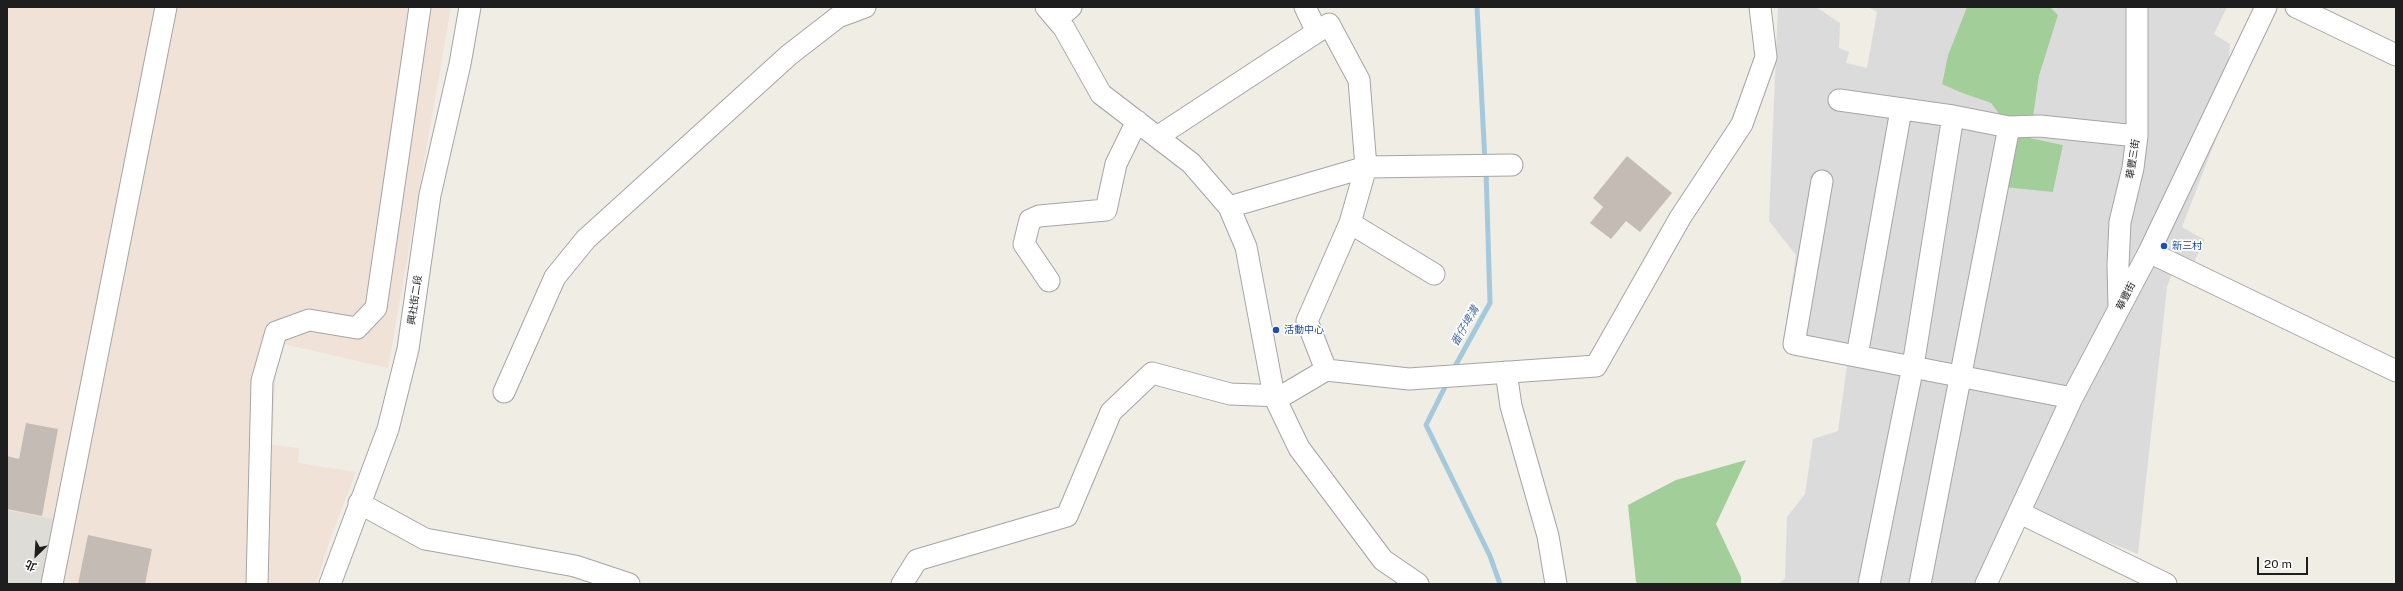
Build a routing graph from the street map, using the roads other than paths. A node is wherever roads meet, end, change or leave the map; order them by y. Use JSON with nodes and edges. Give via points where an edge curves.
{"nodes":[{"id":1,"x":166,"y":7,"type":"edge"},
{"id":2,"x":420,"y":7,"type":"edge"},
{"id":3,"x":470,"y":7,"type":"edge"},
{"id":4,"x":865,"y":7,"type":"edge"},
{"id":5,"x":1305,"y":7,"type":"edge"},
{"id":6,"x":1760,"y":7,"type":"edge"},
{"id":7,"x":2137,"y":7,"type":"edge"},
{"id":8,"x":2266,"y":7,"type":"edge"},
{"id":9,"x":2296,"y":7,"type":"edge"},
{"id":10,"x":1058,"y":11,"type":"edge"},
{"id":11,"x":1317,"y":32,"type":"junction"},
{"id":12,"x":2396,"y":55,"type":"edge"},
{"id":13,"x":1839,"y":100,"type":"dead end"},
{"id":14,"x":1901,"y":110,"type":"junction"},
{"id":15,"x":1953,"y":116,"type":"junction"},
{"id":16,"x":1137,"y":121,"type":"junction"},
{"id":17,"x":2009,"y":127,"type":"junction"},
{"id":18,"x":2137,"y":136,"type":"junction"},
{"id":19,"x":1157,"y":137,"type":"junction"},
{"id":20,"x":1512,"y":165,"type":"dead end"},
{"id":21,"x":1366,"y":167,"type":"junction"},
{"id":22,"x":1822,"y":181,"type":"dead end"},
{"id":23,"x":1229,"y":207,"type":"junction"},
{"id":24,"x":1350,"y":223,"type":"junction"},
{"id":25,"x":2148,"y":252,"type":"junction"},
{"id":26,"x":1434,"y":274,"type":"dead end"},
{"id":27,"x":1049,"y":281,"type":"dead end"},
{"id":28,"x":2120,"y":309,"type":"junction"},
{"id":29,"x":1857,"y":356,"type":"junction"},
{"id":30,"x":1913,"y":366,"type":"junction"},
{"id":31,"x":1326,"y":370,"type":"junction"},
{"id":32,"x":2396,"y":371,"type":"edge"},
{"id":33,"x":1506,"y":372,"type":"junction"},
{"id":34,"x":1961,"y":376,"type":"junction"},
{"id":35,"x":504,"y":392,"type":"dead end"},
{"id":36,"x":1274,"y":396,"type":"junction"},
{"id":37,"x":2072,"y":398,"type":"junction"},
{"id":38,"x":359,"y":503,"type":"junction"},
{"id":39,"x":2020,"y":513,"type":"junction"},
{"id":40,"x":52,"y":584,"type":"edge"},
{"id":41,"x":257,"y":584,"type":"edge"},
{"id":42,"x":330,"y":584,"type":"edge"},
{"id":43,"x":629,"y":584,"type":"edge"},
{"id":44,"x":902,"y":584,"type":"edge"},
{"id":45,"x":1418,"y":584,"type":"edge"},
{"id":46,"x":1556,"y":584,"type":"edge"},
{"id":47,"x":1869,"y":584,"type":"edge"},
{"id":48,"x":1920,"y":584,"type":"edge"},
{"id":49,"x":1986,"y":584,"type":"edge"},
{"id":50,"x":2166,"y":584,"type":"edge"}],
"edges":[{"from":1,"to":40,"type":"street"},
{"from":2,"to":41,"type":"street","via":[[376,308],[357,328],[309,320],[276,332],[262,381]]},
{"from":3,"to":38,"type":"street","name":"興社街二段","via":[[460,64],[430,195],[408,349],[388,429]]},
{"from":4,"to":35,"type":"street","via":[[838,17],[789,55],[586,239],[554,278]]},
{"from":5,"to":11,"type":"street"},
{"from":6,"to":33,"type":"street","via":[[1766,57],[1742,124],[1680,218],[1596,366]]},
{"from":7,"to":18,"type":"street","name":"華豐三街"},
{"from":8,"to":25,"type":"street","name":"華豐街"},
{"from":9,"to":12,"type":"street"},
{"from":10,"to":16,"type":"street","via":[[1064,28],[1101,94]]},
{"from":11,"to":19,"type":"street"},
{"from":11,"to":21,"type":"street","via":[[1329,24],[1359,80]]},
{"from":13,"to":14,"type":"street"},
{"from":14,"to":15,"type":"street"},
{"from":14,"to":29,"type":"street"},
{"from":15,"to":17,"type":"street"},
{"from":15,"to":30,"type":"street"},
{"from":16,"to":19,"type":"street"},
{"from":16,"to":27,"type":"street","via":[[1116,164],[1106,210],[1039,216],[1030,220],[1024,244]]},
{"from":17,"to":18,"type":"street","via":[[2040,126]]},
{"from":17,"to":34,"type":"street"},
{"from":18,"to":28,"type":"street","name":"華豐三街","via":[[2133,168],[2120,222]]},
{"from":19,"to":23,"type":"street","via":[[1191,163]]},
{"from":20,"to":21,"type":"street"},
{"from":21,"to":23,"type":"street"},
{"from":21,"to":24,"type":"street"},
{"from":22,"to":29,"type":"street","via":[[1794,344]]},
{"from":23,"to":36,"type":"street","via":[[1246,247]]},
{"from":24,"to":26,"type":"street"},
{"from":24,"to":31,"type":"street","via":[[1307,321]]},
{"from":25,"to":28,"type":"street","name":"華豐街"},
{"from":25,"to":32,"type":"street"},
{"from":28,"to":37,"type":"street","name":"華豐街"},
{"from":29,"to":30,"type":"street"},
{"from":30,"to":34,"type":"street"},
{"from":30,"to":47,"type":"street"},
{"from":31,"to":33,"type":"street","via":[[1409,379]]},
{"from":31,"to":36,"type":"street","via":[[1282,396]]},
{"from":33,"to":46,"type":"street","via":[[1511,406],[1548,536]]},
{"from":34,"to":37,"type":"street"},
{"from":34,"to":48,"type":"street"},
{"from":36,"to":44,"type":"street","via":[[1230,394],[1152,373],[1111,412],[1067,516],[916,560]]},
{"from":36,"to":45,"type":"street","via":[[1299,448],[1383,560]]},
{"from":37,"to":39,"type":"street","name":"華豐街"},
{"from":38,"to":42,"type":"street","name":"興社街二段"},
{"from":38,"to":43,"type":"street","via":[[425,539],[575,566]]},
{"from":39,"to":49,"type":"street","name":"華豐街"},
{"from":39,"to":50,"type":"street"}]}
